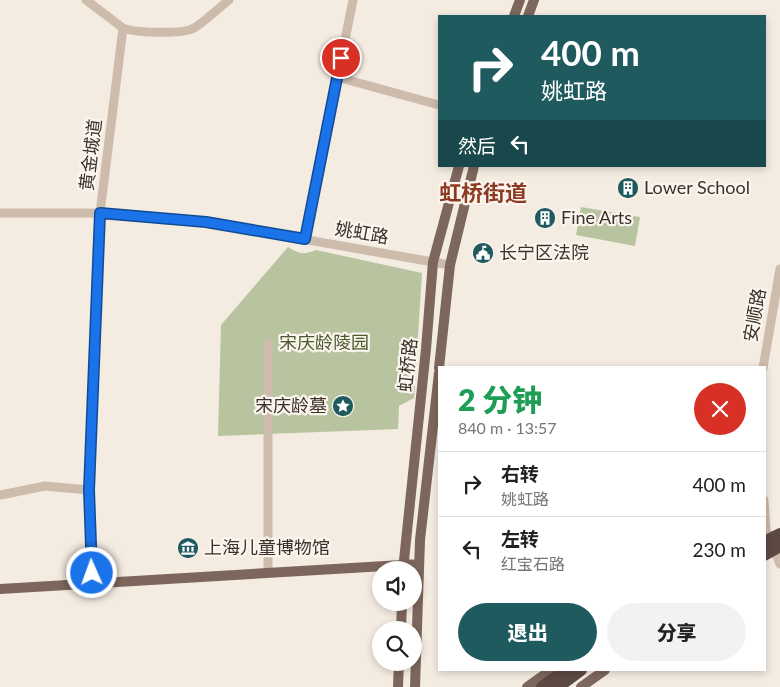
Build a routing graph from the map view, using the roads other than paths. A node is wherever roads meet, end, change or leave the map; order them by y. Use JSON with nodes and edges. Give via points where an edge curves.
{"nodes":[{"id":1,"x":86,"y":0,"type":"edge"},
{"id":2,"x":229,"y":0,"type":"edge"},
{"id":3,"x":353,"y":0,"type":"edge"},
{"id":4,"x":520,"y":0,"type":"edge"},
{"id":5,"x":534,"y":0,"type":"edge"},
{"id":6,"x":514,"y":15,"type":"edge"},
{"id":7,"x":528,"y":15,"type":"edge"},
{"id":8,"x":123,"y":28,"type":"junction"},
{"id":9,"x":337,"y":77,"type":"junction"},
{"id":10,"x":438,"y":105,"type":"edge"},
{"id":11,"x":459,"y":167,"type":"edge"},
{"id":12,"x":474,"y":167,"type":"edge"},
{"id":13,"x":0,"y":213,"type":"edge"},
{"id":14,"x":100,"y":213,"type":"junction"},
{"id":15,"x":305,"y":239,"type":"junction"},
{"id":16,"x":433,"y":262,"type":"junction"},
{"id":17,"x":450,"y":265,"type":"junction"},
{"id":18,"x":780,"y":269,"type":"edge"},
{"id":19,"x":268,"y":342,"type":"dead end"},
{"id":20,"x":439,"y":366,"type":"edge"},
{"id":21,"x":763,"y":366,"type":"edge"},
{"id":22,"x":438,"y":383,"type":"edge"},
{"id":23,"x":89,"y":490,"type":"junction"},
{"id":24,"x":0,"y":495,"type":"edge"},
{"id":25,"x":771,"y":537,"type":"edge"},
{"id":26,"x":776,"y":551,"type":"edge"},
{"id":27,"x":405,"y":561,"type":"edge"},
{"id":28,"x":419,"y":561,"type":"edge"},
{"id":29,"x":780,"y":564,"type":"edge"},
{"id":30,"x":372,"y":569,"type":"edge"},
{"id":31,"x":268,"y":573,"type":"junction"},
{"id":32,"x":93,"y":585,"type":"junction"},
{"id":33,"x":0,"y":589,"type":"edge"},
{"id":34,"x":417,"y":611,"type":"edge"},
{"id":35,"x":399,"y":671,"type":"edge"},
{"id":36,"x":550,"y":671,"type":"edge"},
{"id":37,"x":565,"y":671,"type":"edge"},
{"id":38,"x":581,"y":671,"type":"edge"},
{"id":39,"x":605,"y":671,"type":"edge"},
{"id":40,"x":398,"y":687,"type":"edge"},
{"id":41,"x":415,"y":687,"type":"edge"},
{"id":42,"x":527,"y":687,"type":"edge"},
{"id":43,"x":542,"y":687,"type":"edge"},
{"id":44,"x":558,"y":687,"type":"edge"},
{"id":45,"x":581,"y":687,"type":"edge"}],
"edges":[{"from":1,"to":8,"type":"street"},
{"from":2,"to":8,"type":"street","via":[[192,29],[158,33]]},
{"from":3,"to":9,"type":"street"},
{"from":4,"to":6,"type":"main road"},
{"from":5,"to":7,"type":"main road"},
{"from":8,"to":14,"type":"street","name":"黄金城道"},
{"from":9,"to":10,"type":"street"},
{"from":9,"to":15,"type":"street"},
{"from":11,"to":16,"type":"main road","name":"虹桥路"},
{"from":12,"to":17,"type":"main road","name":"虹桥路"},
{"from":13,"to":14,"type":"street","name":"姚虹路"},
{"from":14,"to":15,"type":"street","name":"姚虹路","via":[[206,222]]},
{"from":14,"to":23,"type":"street","name":"黄金城道"},
{"from":15,"to":16,"type":"street","name":"姚虹路"},
{"from":16,"to":17,"type":"street","name":"姚虹路"},
{"from":16,"to":27,"type":"main road","name":"虹桥路"},
{"from":17,"to":20,"type":"main road","name":"虹桥路"},
{"from":18,"to":21,"type":"street","name":"安顺路"},
{"from":19,"to":31,"type":"street"},
{"from":22,"to":28,"type":"main road","name":"虹桥路"},
{"from":23,"to":24,"type":"street","via":[[45,486]]},
{"from":23,"to":32,"type":"street","name":"黄金城道"},
{"from":25,"to":26,"type":"street"},
{"from":26,"to":29,"type":"street"},
{"from":30,"to":31,"type":"main road"},
{"from":31,"to":32,"type":"main road"},
{"from":32,"to":33,"type":"main road"},
{"from":34,"to":41,"type":"main road","name":"虹桥路"},
{"from":35,"to":40,"type":"main road"},
{"from":36,"to":42,"type":"main road"},
{"from":37,"to":43,"type":"highway"},
{"from":38,"to":44,"type":"highway"},
{"from":39,"to":45,"type":"main road"}]}
